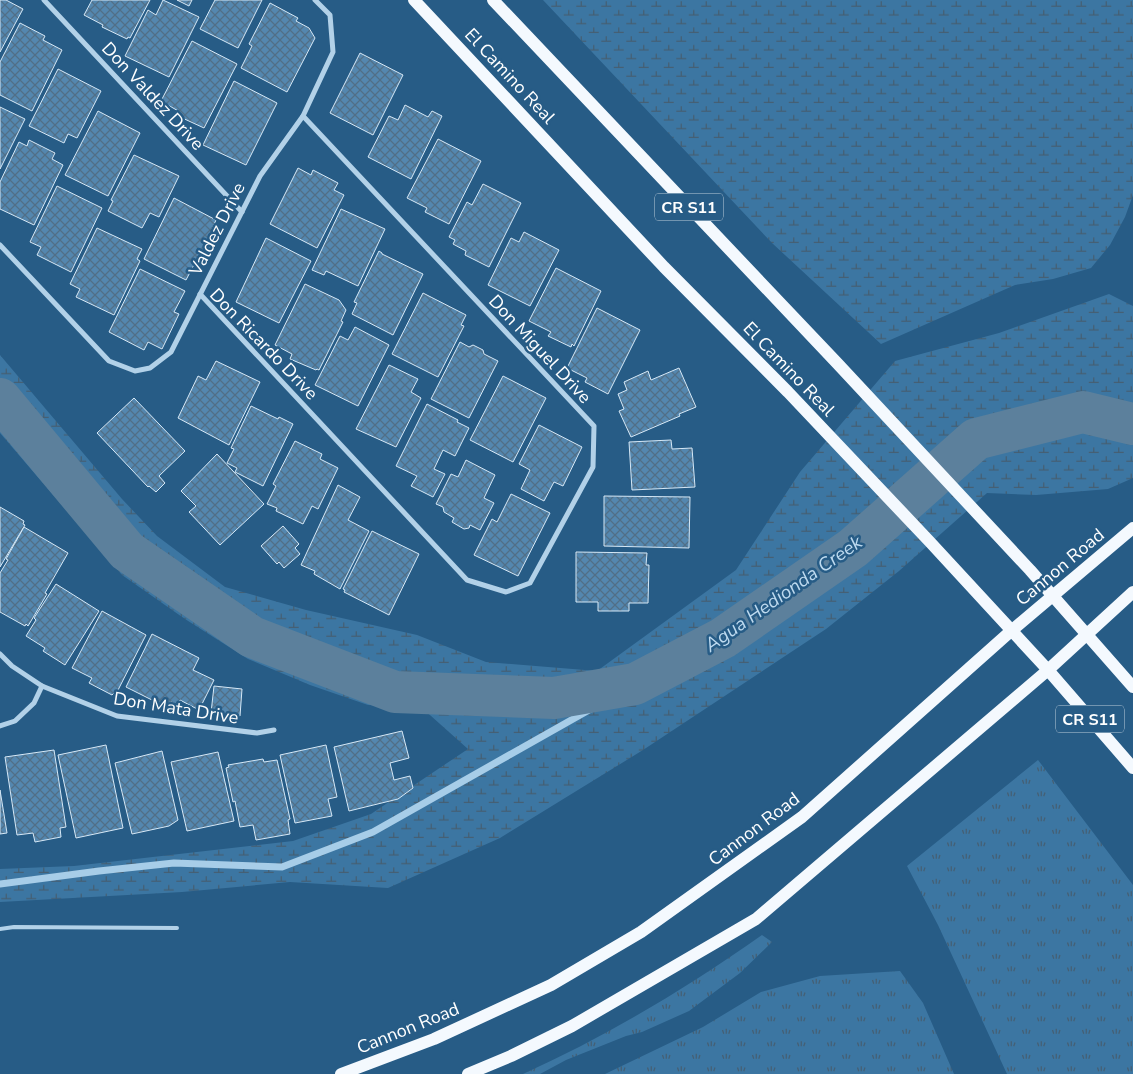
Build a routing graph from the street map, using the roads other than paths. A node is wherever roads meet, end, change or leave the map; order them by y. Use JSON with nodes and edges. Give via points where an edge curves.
{"nodes":[{"id":1,"x":44,"y":0,"type":"edge"},
{"id":2,"x":315,"y":0,"type":"edge"},
{"id":3,"x":414,"y":0,"type":"edge"},
{"id":4,"x":493,"y":0,"type":"edge"},
{"id":5,"x":303,"y":116,"type":"junction"},
{"id":6,"x":242,"y":212,"type":"junction"},
{"id":7,"x":0,"y":245,"type":"edge"},
{"id":8,"x":200,"y":294,"type":"junction"},
{"id":9,"x":1133,"y":528,"type":"edge"},
{"id":10,"x":467,"y":580,"type":"joint"},
{"id":11,"x":1133,"y":592,"type":"edge"},
{"id":12,"x":1053,"y":595,"type":"junction"},
{"id":13,"x":1011,"y":631,"type":"junction"},
{"id":14,"x":1087,"y":635,"type":"junction"},
{"id":15,"x":0,"y":654,"type":"edge"},
{"id":16,"x":1048,"y":670,"type":"junction"},
{"id":17,"x":42,"y":686,"type":"junction"},
{"id":18,"x":1133,"y":687,"type":"edge"},
{"id":19,"x":0,"y":726,"type":"edge"},
{"id":20,"x":274,"y":730,"type":"dead end"},
{"id":21,"x":1133,"y":768,"type":"edge"},
{"id":22,"x":176,"y":928,"type":"dead end"},
{"id":23,"x":0,"y":929,"type":"edge"},
{"id":24,"x":341,"y":1074,"type":"edge"},
{"id":25,"x":468,"y":1074,"type":"edge"}],
"edges":[{"from":1,"to":6,"type":"street","name":"Don Valdez Drive"},
{"from":2,"to":5,"type":"street","via":[[330,15],[333,52]]},
{"from":3,"to":13,"type":"main road","name":"El Camino Real","number":"CR S11"},
{"from":4,"to":12,"type":"main road","number":"CR S11"},
{"from":5,"to":6,"type":"street","name":"Valdez Drive","via":[[260,176]]},
{"from":5,"to":10,"type":"street","name":"Don Miguel Drive","via":[[594,426],[593,467],[530,583],[506,592]]},
{"from":6,"to":8,"type":"street","name":"Valdez Drive"},
{"from":7,"to":8,"type":"street","name":"Don Ricardo Drive","via":[[109,361],[135,371],[150,368],[171,352]]},
{"from":8,"to":10,"type":"street","name":"Don Ricardo Drive"},
{"from":9,"to":12,"type":"main road","name":"Cannon Road"},
{"from":11,"to":14,"type":"main road"},
{"from":12,"to":13,"type":"main road","name":"Cannon Road"},
{"from":12,"to":14,"type":"main road","number":"CR S11"},
{"from":13,"to":16,"type":"main road","name":"El Camino Real","number":"CR S11"},
{"from":13,"to":24,"type":"main road","name":"Cannon Road","via":[[802,816],[641,932],[551,985],[434,1039]]},
{"from":14,"to":16,"type":"main road"},
{"from":14,"to":18,"type":"main road","number":"CR S11"},
{"from":15,"to":17,"type":"street","name":"Don Mata Drive"},
{"from":16,"to":21,"type":"main road","name":"El Camino Real","number":"CR S11"},
{"from":16,"to":25,"type":"main road","via":[[756,919],[572,1026]]},
{"from":17,"to":19,"type":"street","via":[[34,703],[22,715]]},
{"from":17,"to":20,"type":"street","name":"Don Mata Drive","via":[[117,716],[257,733]]},
{"from":22,"to":23,"type":"lane"}]}
